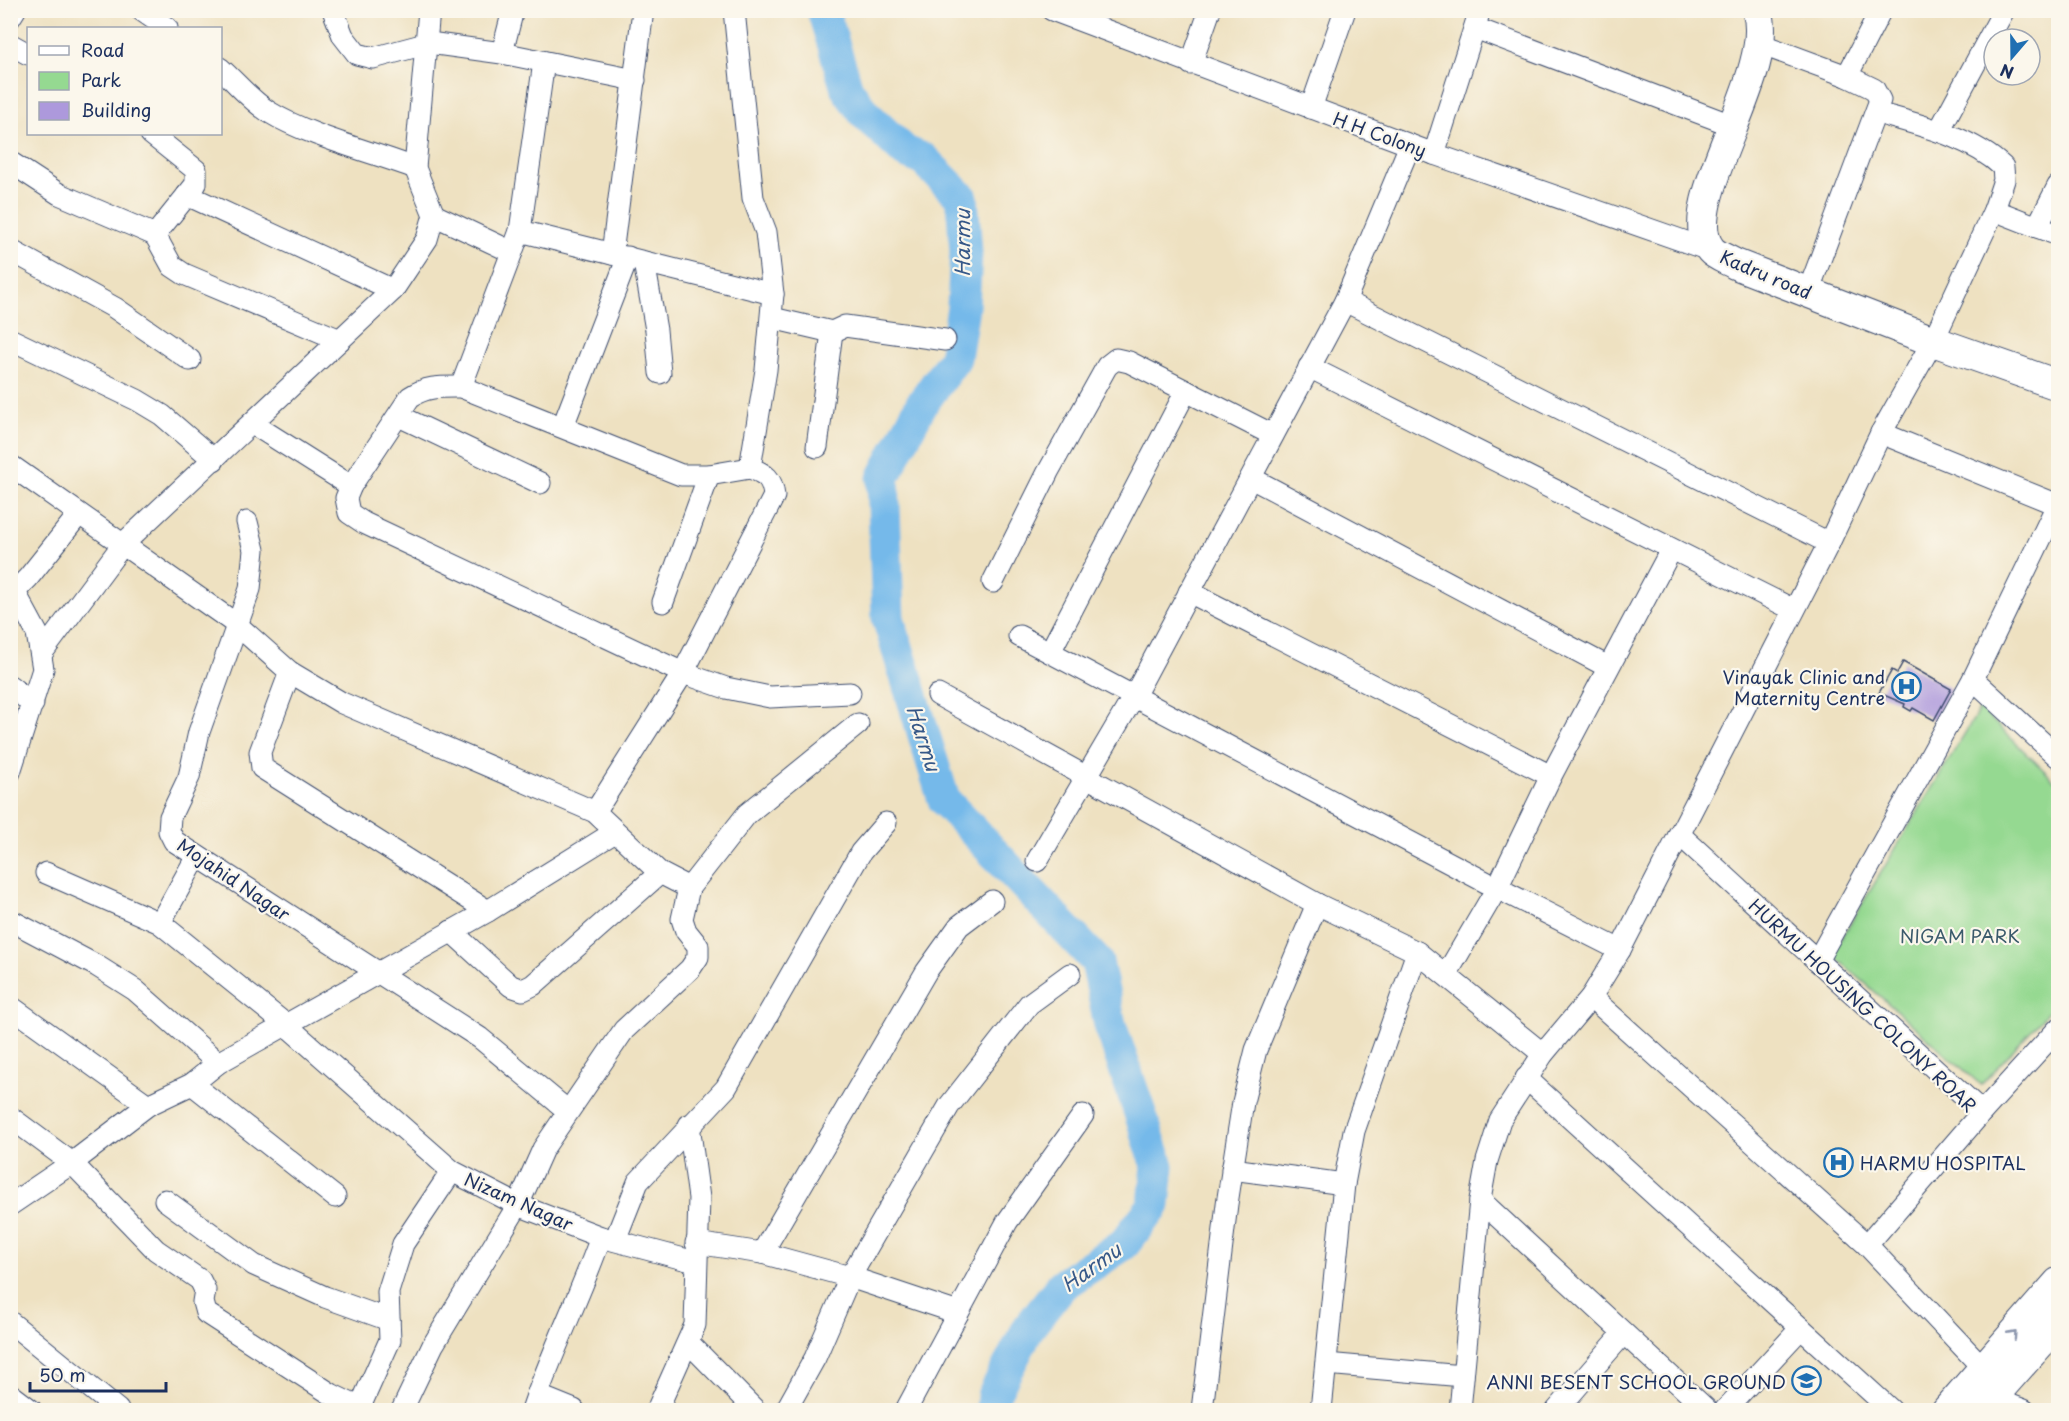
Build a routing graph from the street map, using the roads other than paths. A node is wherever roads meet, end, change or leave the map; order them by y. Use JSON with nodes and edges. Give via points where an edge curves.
{"nodes":[{"id":1,"x":15,"y":10,"type":"edge"},
{"id":2,"x":141,"y":10,"type":"edge"},
{"id":3,"x":333,"y":10,"type":"edge"},
{"id":4,"x":429,"y":10,"type":"edge"},
{"id":5,"x":513,"y":10,"type":"edge"},
{"id":6,"x":644,"y":10,"type":"edge"},
{"id":7,"x":734,"y":10,"type":"edge"},
{"id":8,"x":1052,"y":10,"type":"edge"},
{"id":9,"x":1210,"y":10,"type":"edge"},
{"id":10,"x":1345,"y":10,"type":"edge"},
{"id":11,"x":1881,"y":10,"type":"edge"},
{"id":12,"x":2004,"y":10,"type":"edge"},
{"id":13,"x":10,"y":18,"type":"edge"},
{"id":14,"x":1478,"y":19,"type":"edge"},
{"id":15,"x":1759,"y":20,"type":"edge"},
{"id":16,"x":166,"y":27,"type":"edge"},
{"id":17,"x":429,"y":43,"type":"junction"},
{"id":18,"x":10,"y":44,"type":"edge"},
{"id":19,"x":27,"y":53,"type":"edge"},
{"id":20,"x":502,"y":53,"type":"junction"},
{"id":21,"x":544,"y":62,"type":"junction"},
{"id":22,"x":1191,"y":64,"type":"junction"},
{"id":23,"x":222,"y":70,"type":"edge"},
{"id":24,"x":1847,"y":76,"type":"junction"},
{"id":25,"x":634,"y":80,"type":"junction"},
{"id":26,"x":1311,"y":108,"type":"junction"},
{"id":27,"x":1877,"y":113,"type":"junction"},
{"id":28,"x":1734,"y":126,"type":"junction"},
{"id":29,"x":1939,"y":131,"type":"junction"},
{"id":30,"x":152,"y":135,"type":"edge"},
{"id":31,"x":1410,"y":145,"type":"junction"},
{"id":32,"x":1434,"y":154,"type":"junction"},
{"id":33,"x":10,"y":162,"type":"edge"},
{"id":34,"x":416,"y":168,"type":"junction"},
{"id":35,"x":2058,"y":186,"type":"edge"},
{"id":36,"x":187,"y":195,"type":"junction"},
{"id":37,"x":1994,"y":210,"type":"junction"},
{"id":38,"x":434,"y":215,"type":"junction"},
{"id":39,"x":2037,"y":227,"type":"junction"},
{"id":40,"x":520,"y":231,"type":"junction"},
{"id":41,"x":155,"y":235,"type":"junction"},
{"id":42,"x":2058,"y":235,"type":"edge"},
{"id":43,"x":10,"y":250,"type":"edge"},
{"id":44,"x":1712,"y":251,"type":"junction"},
{"id":45,"x":512,"y":252,"type":"junction"},
{"id":46,"x":628,"y":258,"type":"junction"},
{"id":47,"x":393,"y":290,"type":"junction"},
{"id":48,"x":1808,"y":292,"type":"junction"},
{"id":49,"x":773,"y":294,"type":"junction"},
{"id":50,"x":1345,"y":301,"type":"junction"},
{"id":51,"x":772,"y":318,"type":"junction"},
{"id":52,"x":832,"y":332,"type":"junction"},
{"id":53,"x":10,"y":339,"type":"edge"},
{"id":54,"x":340,"y":340,"type":"junction"},
{"id":55,"x":945,"y":340,"type":"dead end"},
{"id":56,"x":1933,"y":341,"type":"junction"},
{"id":57,"x":190,"y":360,"type":"dead end"},
{"id":58,"x":1310,"y":368,"type":"junction"},
{"id":59,"x":660,"y":373,"type":"dead end"},
{"id":60,"x":2058,"y":385,"type":"edge"},
{"id":61,"x":461,"y":387,"type":"junction"},
{"id":62,"x":1186,"y":391,"type":"junction"},
{"id":63,"x":399,"y":416,"type":"junction"},
{"id":64,"x":253,"y":424,"type":"junction"},
{"id":65,"x":563,"y":426,"type":"junction"},
{"id":66,"x":1881,"y":432,"type":"junction"},
{"id":67,"x":1273,"y":435,"type":"junction"},
{"id":68,"x":817,"y":447,"type":"dead end"},
{"id":69,"x":214,"y":460,"type":"junction"},
{"id":70,"x":10,"y":465,"type":"edge"},
{"id":71,"x":750,"y":468,"type":"junction"},
{"id":72,"x":709,"y":475,"type":"junction"},
{"id":73,"x":1251,"y":478,"type":"junction"},
{"id":74,"x":540,"y":483,"type":"dead end"},
{"id":75,"x":351,"y":486,"type":"junction"},
{"id":76,"x":2058,"y":504,"type":"edge"},
{"id":77,"x":79,"y":514,"type":"junction"},
{"id":78,"x":247,"y":522,"type":"dead end"},
{"id":79,"x":1829,"y":543,"type":"junction"},
{"id":80,"x":123,"y":544,"type":"junction"},
{"id":81,"x":1671,"y":550,"type":"junction"},
{"id":82,"x":993,"y":582,"type":"dead end"},
{"id":83,"x":13,"y":590,"type":"edge"},
{"id":84,"x":1189,"y":592,"type":"junction"},
{"id":85,"x":663,"y":602,"type":"dead end"},
{"id":86,"x":1794,"y":610,"type":"junction"},
{"id":87,"x":236,"y":624,"type":"junction"},
{"id":88,"x":1019,"y":636,"type":"dead end"},
{"id":89,"x":1050,"y":652,"type":"junction"},
{"id":90,"x":42,"y":653,"type":"junction"},
{"id":91,"x":1608,"y":667,"type":"junction"},
{"id":92,"x":290,"y":672,"type":"junction"},
{"id":93,"x":683,"y":673,"type":"junction"},
{"id":94,"x":1973,"y":679,"type":"junction"},
{"id":95,"x":10,"y":686,"type":"edge"},
{"id":96,"x":850,"y":693,"type":"dead end"},
{"id":97,"x":938,"y":695,"type":"dead end"},
{"id":98,"x":1134,"y":696,"type":"junction"},
{"id":99,"x":33,"y":704,"type":"junction"},
{"id":100,"x":858,"y":724,"type":"dead end"},
{"id":101,"x":2058,"y":757,"type":"edge"},
{"id":102,"x":10,"y":772,"type":"edge"},
{"id":103,"x":1551,"y":776,"type":"junction"},
{"id":104,"x":1086,"y":779,"type":"junction"},
{"id":105,"x":595,"y":812,"type":"junction"},
{"id":106,"x":886,"y":823,"type":"dead end"},
{"id":107,"x":615,"y":832,"type":"junction"},
{"id":108,"x":1679,"y":834,"type":"junction"},
{"id":109,"x":197,"y":856,"type":"junction"},
{"id":110,"x":1037,"y":861,"type":"dead end"},
{"id":111,"x":46,"y":873,"type":"dead end"},
{"id":112,"x":660,"y":873,"type":"junction"},
{"id":113,"x":689,"y":888,"type":"junction"},
{"id":114,"x":1497,"y":888,"type":"junction"},
{"id":115,"x":992,"y":901,"type":"dead end"},
{"id":116,"x":1317,"y":904,"type":"junction"},
{"id":117,"x":488,"y":911,"type":"junction"},
{"id":118,"x":10,"y":920,"type":"edge"},
{"id":119,"x":160,"y":923,"type":"junction"},
{"id":120,"x":451,"y":931,"type":"junction"},
{"id":121,"x":1620,"y":950,"type":"junction"},
{"id":122,"x":1417,"y":952,"type":"junction"},
{"id":123,"x":1817,"y":961,"type":"junction"},
{"id":124,"x":380,"y":972,"type":"junction"},
{"id":125,"x":1070,"y":974,"type":"dead end"},
{"id":126,"x":1446,"y":975,"type":"junction"},
{"id":127,"x":1591,"y":997,"type":"junction"},
{"id":128,"x":10,"y":1006,"type":"edge"},
{"id":129,"x":285,"y":1024,"type":"junction"},
{"id":130,"x":2058,"y":1029,"type":"edge"},
{"id":131,"x":1543,"y":1054,"type":"junction"},
{"id":132,"x":219,"y":1063,"type":"junction"},
{"id":133,"x":1526,"y":1078,"type":"junction"},
{"id":134,"x":192,"y":1084,"type":"junction"},
{"id":135,"x":148,"y":1105,"type":"junction"},
{"id":136,"x":568,"y":1111,"type":"junction"},
{"id":137,"x":1982,"y":1112,"type":"junction"},
{"id":138,"x":1083,"y":1115,"type":"dead end"},
{"id":139,"x":10,"y":1117,"type":"edge"},
{"id":140,"x":689,"y":1125,"type":"junction"},
{"id":141,"x":72,"y":1163,"type":"junction"},
{"id":142,"x":1232,"y":1170,"type":"junction"},
{"id":143,"x":452,"y":1171,"type":"junction"},
{"id":144,"x":1344,"y":1184,"type":"junction"},
{"id":145,"x":335,"y":1197,"type":"dead end"},
{"id":146,"x":165,"y":1200,"type":"dead end"},
{"id":147,"x":1480,"y":1200,"type":"junction"},
{"id":148,"x":518,"y":1204,"type":"junction"},
{"id":149,"x":10,"y":1205,"type":"edge"},
{"id":150,"x":608,"y":1238,"type":"junction"},
{"id":151,"x":1867,"y":1245,"type":"junction"},
{"id":152,"x":696,"y":1253,"type":"junction"},
{"id":153,"x":762,"y":1253,"type":"junction"},
{"id":154,"x":850,"y":1277,"type":"junction"},
{"id":155,"x":2058,"y":1283,"type":"edge"},
{"id":156,"x":958,"y":1313,"type":"junction"},
{"id":157,"x":389,"y":1320,"type":"junction"},
{"id":158,"x":10,"y":1322,"type":"edge"},
{"id":159,"x":2058,"y":1323,"type":"edge"},
{"id":160,"x":1801,"y":1328,"type":"junction"},
{"id":161,"x":1623,"y":1334,"type":"junction"},
{"id":162,"x":688,"y":1343,"type":"junction"},
{"id":163,"x":1326,"y":1364,"type":"junction"},
{"id":164,"x":1983,"y":1368,"type":"junction"},
{"id":165,"x":1463,"y":1376,"type":"junction"},
{"id":166,"x":10,"y":1394,"type":"edge"},
{"id":167,"x":326,"y":1402,"type":"edge"},
{"id":168,"x":534,"y":1403,"type":"edge"},
{"id":169,"x":1987,"y":1404,"type":"edge"},
{"id":170,"x":31,"y":1410,"type":"edge"},
{"id":171,"x":118,"y":1410,"type":"edge"},
{"id":172,"x":362,"y":1410,"type":"edge"},
{"id":173,"x":402,"y":1410,"type":"edge"},
{"id":174,"x":574,"y":1410,"type":"edge"},
{"id":175,"x":657,"y":1410,"type":"edge"},
{"id":176,"x":755,"y":1410,"type":"edge"},
{"id":177,"x":786,"y":1410,"type":"edge"},
{"id":178,"x":906,"y":1410,"type":"edge"},
{"id":179,"x":1202,"y":1410,"type":"edge"},
{"id":180,"x":1321,"y":1410,"type":"edge"},
{"id":181,"x":1460,"y":1410,"type":"edge"},
{"id":182,"x":1557,"y":1410,"type":"edge"},
{"id":183,"x":1707,"y":1410,"type":"edge"},
{"id":184,"x":1725,"y":1410,"type":"edge"},
{"id":185,"x":1891,"y":1410,"type":"edge"},
{"id":186,"x":1947,"y":1410,"type":"edge"},
{"id":187,"x":2024,"y":1410,"type":"edge"}],
"edges":[{"from":1,"to":13,"type":"street"},
{"from":2,"to":16,"type":"street"},
{"from":3,"to":17,"type":"street","via":[[343,36],[357,54],[373,58]]},
{"from":4,"to":17,"type":"street"},
{"from":5,"to":20,"type":"street"},
{"from":6,"to":25,"type":"street"},
{"from":7,"to":49,"type":"street","via":[[753,198],[766,232]]},
{"from":8,"to":22,"type":"street","name":"H H Colony"},
{"from":9,"to":22,"type":"street"},
{"from":10,"to":26,"type":"street"},
{"from":11,"to":24,"type":"street"},
{"from":12,"to":29,"type":"street"},
{"from":14,"to":28,"type":"street"},
{"from":14,"to":32,"type":"street"},
{"from":15,"to":24,"type":"street"},
{"from":15,"to":28,"type":"main road","name":"Kadru road"},
{"from":17,"to":20,"type":"street"},
{"from":17,"to":34,"type":"street"},
{"from":18,"to":19,"type":"street"},
{"from":20,"to":21,"type":"street"},
{"from":21,"to":25,"type":"street"},
{"from":21,"to":40,"type":"street"},
{"from":22,"to":26,"type":"street","name":"H H Colony"},
{"from":23,"to":34,"type":"street","via":[[250,99],[295,125]]},
{"from":24,"to":27,"type":"street","via":[[1874,88],[1880,100]]},
{"from":25,"to":46,"type":"street"},
{"from":26,"to":31,"type":"street","name":"H H Colony"},
{"from":27,"to":29,"type":"street"},
{"from":27,"to":48,"type":"street"},
{"from":28,"to":44,"type":"main road","name":"Kadru road","via":[[1705,202],[1701,226]]},
{"from":29,"to":37,"type":"street","via":[[1994,158],[2003,167],[2004,180]]},
{"from":30,"to":36,"type":"street","via":[[196,170],[196,184]]},
{"from":31,"to":32,"type":"street","name":"H H Colony"},
{"from":31,"to":50,"type":"street"},
{"from":32,"to":44,"type":"street","name":"H H Colony"},
{"from":33,"to":41,"type":"street","via":[[59,194]]},
{"from":34,"to":38,"type":"street"},
{"from":35,"to":39,"type":"street"},
{"from":36,"to":41,"type":"street"},
{"from":36,"to":47,"type":"street"},
{"from":37,"to":39,"type":"street"},
{"from":37,"to":56,"type":"street"},
{"from":38,"to":45,"type":"street"},
{"from":38,"to":47,"type":"street","via":[[427,239]]},
{"from":39,"to":42,"type":"street"},
{"from":40,"to":45,"type":"street"},
{"from":40,"to":46,"type":"street"},
{"from":41,"to":54,"type":"street","via":[[172,266],[184,274]]},
{"from":43,"to":57,"type":"street","via":[[115,308]]},
{"from":44,"to":48,"type":"main road","name":"Kadru road"},
{"from":45,"to":61,"type":"street"},
{"from":46,"to":49,"type":"street"},
{"from":46,"to":59,"type":"street","via":[[656,330]]},
{"from":46,"to":65,"type":"street"},
{"from":47,"to":54,"type":"street"},
{"from":48,"to":56,"type":"main road","name":"Kadru road"},
{"from":49,"to":51,"type":"street"},
{"from":50,"to":58,"type":"street"},
{"from":50,"to":79,"type":"street"},
{"from":51,"to":52,"type":"street"},
{"from":51,"to":71,"type":"street"},
{"from":52,"to":55,"type":"street","via":[[845,326]]},
{"from":52,"to":68,"type":"street"},
{"from":53,"to":69,"type":"street","via":[[137,400],[162,415]]},
{"from":54,"to":64,"type":"street"},
{"from":56,"to":60,"type":"main road","name":"Kadru road"},
{"from":56,"to":66,"type":"street"},
{"from":58,"to":67,"type":"street"},
{"from":58,"to":81,"type":"street"},
{"from":61,"to":63,"type":"street","via":[[425,388],[410,397]]},
{"from":61,"to":65,"type":"street"},
{"from":62,"to":67,"type":"street"},
{"from":62,"to":82,"type":"street","via":[[1129,362],[1116,359],[1107,366]]},
{"from":62,"to":89,"type":"street"},
{"from":63,"to":74,"type":"street"},
{"from":63,"to":75,"type":"street"},
{"from":64,"to":69,"type":"street"},
{"from":64,"to":75,"type":"street"},
{"from":65,"to":72,"type":"street","via":[[681,475]]},
{"from":66,"to":76,"type":"street"},
{"from":66,"to":79,"type":"street"},
{"from":67,"to":73,"type":"street"},
{"from":69,"to":80,"type":"street"},
{"from":70,"to":77,"type":"street"},
{"from":71,"to":72,"type":"street"},
{"from":71,"to":93,"type":"street","via":[[767,475],[774,496]]},
{"from":72,"to":85,"type":"street"},
{"from":73,"to":84,"type":"street"},
{"from":73,"to":91,"type":"street"},
{"from":75,"to":93,"type":"street","via":[[346,498],[348,513],[364,524]]},
{"from":76,"to":94,"type":"street"},
{"from":77,"to":80,"type":"street"},
{"from":77,"to":83,"type":"street"},
{"from":78,"to":87,"type":"street","name":"Mojahid Nagar","via":[[254,569]]},
{"from":79,"to":86,"type":"street"},
{"from":80,"to":87,"type":"street"},
{"from":80,"to":90,"type":"street"},
{"from":81,"to":86,"type":"street"},
{"from":81,"to":91,"type":"street"},
{"from":83,"to":90,"type":"street","via":[[37,633]]},
{"from":84,"to":98,"type":"street"},
{"from":84,"to":103,"type":"street"},
{"from":86,"to":108,"type":"street"},
{"from":87,"to":92,"type":"street"},
{"from":87,"to":109,"type":"street","name":"Mojahid Nagar","via":[[199,732],[189,777],[170,817],[169,831],[174,841]]},
{"from":88,"to":89,"type":"street"},
{"from":89,"to":98,"type":"street"},
{"from":90,"to":99,"type":"street","via":[[43,669]]},
{"from":91,"to":103,"type":"street"},
{"from":92,"to":105,"type":"street","via":[[342,703]]},
{"from":92,"to":117,"type":"street","via":[[260,752],[262,768]]},
{"from":93,"to":96,"type":"street","via":[[726,688],[770,697]]},
{"from":93,"to":105,"type":"street"},
{"from":94,"to":101,"type":"street"},
{"from":94,"to":123,"type":"street"},
{"from":95,"to":99,"type":"street"},
{"from":97,"to":104,"type":"street"},
{"from":98,"to":104,"type":"street"},
{"from":98,"to":114,"type":"street"},
{"from":99,"to":102,"type":"street"},
{"from":100,"to":113,"type":"street","via":[[747,814]]},
{"from":103,"to":114,"type":"street"},
{"from":104,"to":110,"type":"street"},
{"from":104,"to":116,"type":"street"},
{"from":105,"to":107,"type":"street"},
{"from":106,"to":140,"type":"street","via":[[861,852],[726,1088]]},
{"from":107,"to":112,"type":"street"},
{"from":107,"to":117,"type":"street"},
{"from":108,"to":121,"type":"street"},
{"from":108,"to":123,"type":"street","name":"HURMU HOUSING COLONY ROAR"},
{"from":109,"to":119,"type":"street"},
{"from":109,"to":124,"type":"street","name":"Mojahid Nagar"},
{"from":111,"to":119,"type":"street","name":"Nizam Nagar"},
{"from":112,"to":113,"type":"street"},
{"from":112,"to":120,"type":"street","via":[[523,990],[511,986]]},
{"from":113,"to":136,"type":"street","via":[[682,919],[698,946],[698,957],[624,1030]]},
{"from":114,"to":121,"type":"street"},
{"from":114,"to":126,"type":"street"},
{"from":115,"to":153,"type":"street","via":[[959,926],[926,972]]},
{"from":116,"to":122,"type":"street"},
{"from":116,"to":142,"type":"street","via":[[1256,1050]]},
{"from":117,"to":120,"type":"street"},
{"from":118,"to":132,"type":"street","via":[[135,990]]},
{"from":119,"to":129,"type":"street","name":"Nizam Nagar"},
{"from":120,"to":124,"type":"street"},
{"from":121,"to":127,"type":"street"},
{"from":122,"to":126,"type":"street"},
{"from":122,"to":144,"type":"street","via":[[1354,1131]]},
{"from":123,"to":137,"type":"street","name":"HURMU HOUSING COLONY ROAR"},
{"from":124,"to":129,"type":"street"},
{"from":124,"to":136,"type":"street","name":"Mojahid Nagar","via":[[480,1038]]},
{"from":125,"to":154,"type":"street","via":[[1029,1004],[949,1106]]},
{"from":126,"to":131,"type":"street"},
{"from":127,"to":131,"type":"street"},
{"from":127,"to":151,"type":"street"},
{"from":128,"to":135,"type":"street"},
{"from":129,"to":132,"type":"street"},
{"from":129,"to":143,"type":"street","name":"Nizam Nagar"},
{"from":130,"to":137,"type":"street"},
{"from":131,"to":133,"type":"street"},
{"from":132,"to":134,"type":"street"},
{"from":133,"to":147,"type":"street","via":[[1500,1120]]},
{"from":133,"to":160,"type":"street"},
{"from":134,"to":135,"type":"street"},
{"from":134,"to":145,"type":"street"},
{"from":135,"to":141,"type":"street"},
{"from":136,"to":148,"type":"street","via":[[543,1149]]},
{"from":137,"to":151,"type":"street","name":"HURMU HOUSING COLONY ROAR"},
{"from":138,"to":156,"type":"street","via":[[1007,1222]]},
{"from":139,"to":141,"type":"street"},
{"from":140,"to":150,"type":"street","via":[[638,1182]]},
{"from":140,"to":152,"type":"street","via":[[699,1198]]},
{"from":141,"to":149,"type":"street"},
{"from":141,"to":167,"type":"street","via":[[148,1243],[200,1280],[205,1290],[206,1312]]},
{"from":142,"to":144,"type":"street"},
{"from":142,"to":179,"type":"street"},
{"from":143,"to":148,"type":"street","name":"Nizam Nagar"},
{"from":143,"to":157,"type":"street","via":[[403,1244],[388,1292]]},
{"from":144,"to":163,"type":"street"},
{"from":146,"to":157,"type":"street","via":[[254,1265]]},
{"from":147,"to":161,"type":"street"},
{"from":147,"to":165,"type":"street"},
{"from":148,"to":150,"type":"street","name":"Nizam Nagar"},
{"from":148,"to":173,"type":"street","via":[[433,1345]]},
{"from":150,"to":152,"type":"street","name":"Nizam Nagar"},
{"from":150,"to":168,"type":"street","via":[[545,1369]]},
{"from":151,"to":164,"type":"street"},
{"from":152,"to":153,"type":"street","name":"Nizam Nagar"},
{"from":152,"to":162,"type":"street","via":[[695,1325]]},
{"from":153,"to":154,"type":"street","name":"Nizam Nagar"},
{"from":154,"to":156,"type":"street","name":"Nizam Nagar"},
{"from":154,"to":177,"type":"street","via":[[815,1358]]},
{"from":164,"to":155,"type":"main road","one_way":true},
{"from":156,"to":178,"type":"street"},
{"from":157,"to":172,"type":"street","via":[[390,1340]]},
{"from":158,"to":171,"type":"street"},
{"from":159,"to":169,"type":"main road"},
{"from":160,"to":184,"type":"street"},
{"from":160,"to":185,"type":"street"},
{"from":161,"to":182,"type":"street"},
{"from":161,"to":183,"type":"street"},
{"from":162,"to":175,"type":"street"},
{"from":162,"to":176,"type":"street"},
{"from":163,"to":165,"type":"street"},
{"from":163,"to":180,"type":"street"},
{"from":164,"to":186,"type":"main road"},
{"from":165,"to":181,"type":"street"},
{"from":166,"to":170,"type":"street"},
{"from":167,"to":172,"type":"street"},
{"from":168,"to":174,"type":"street"},
{"from":169,"to":187,"type":"street"}]}
